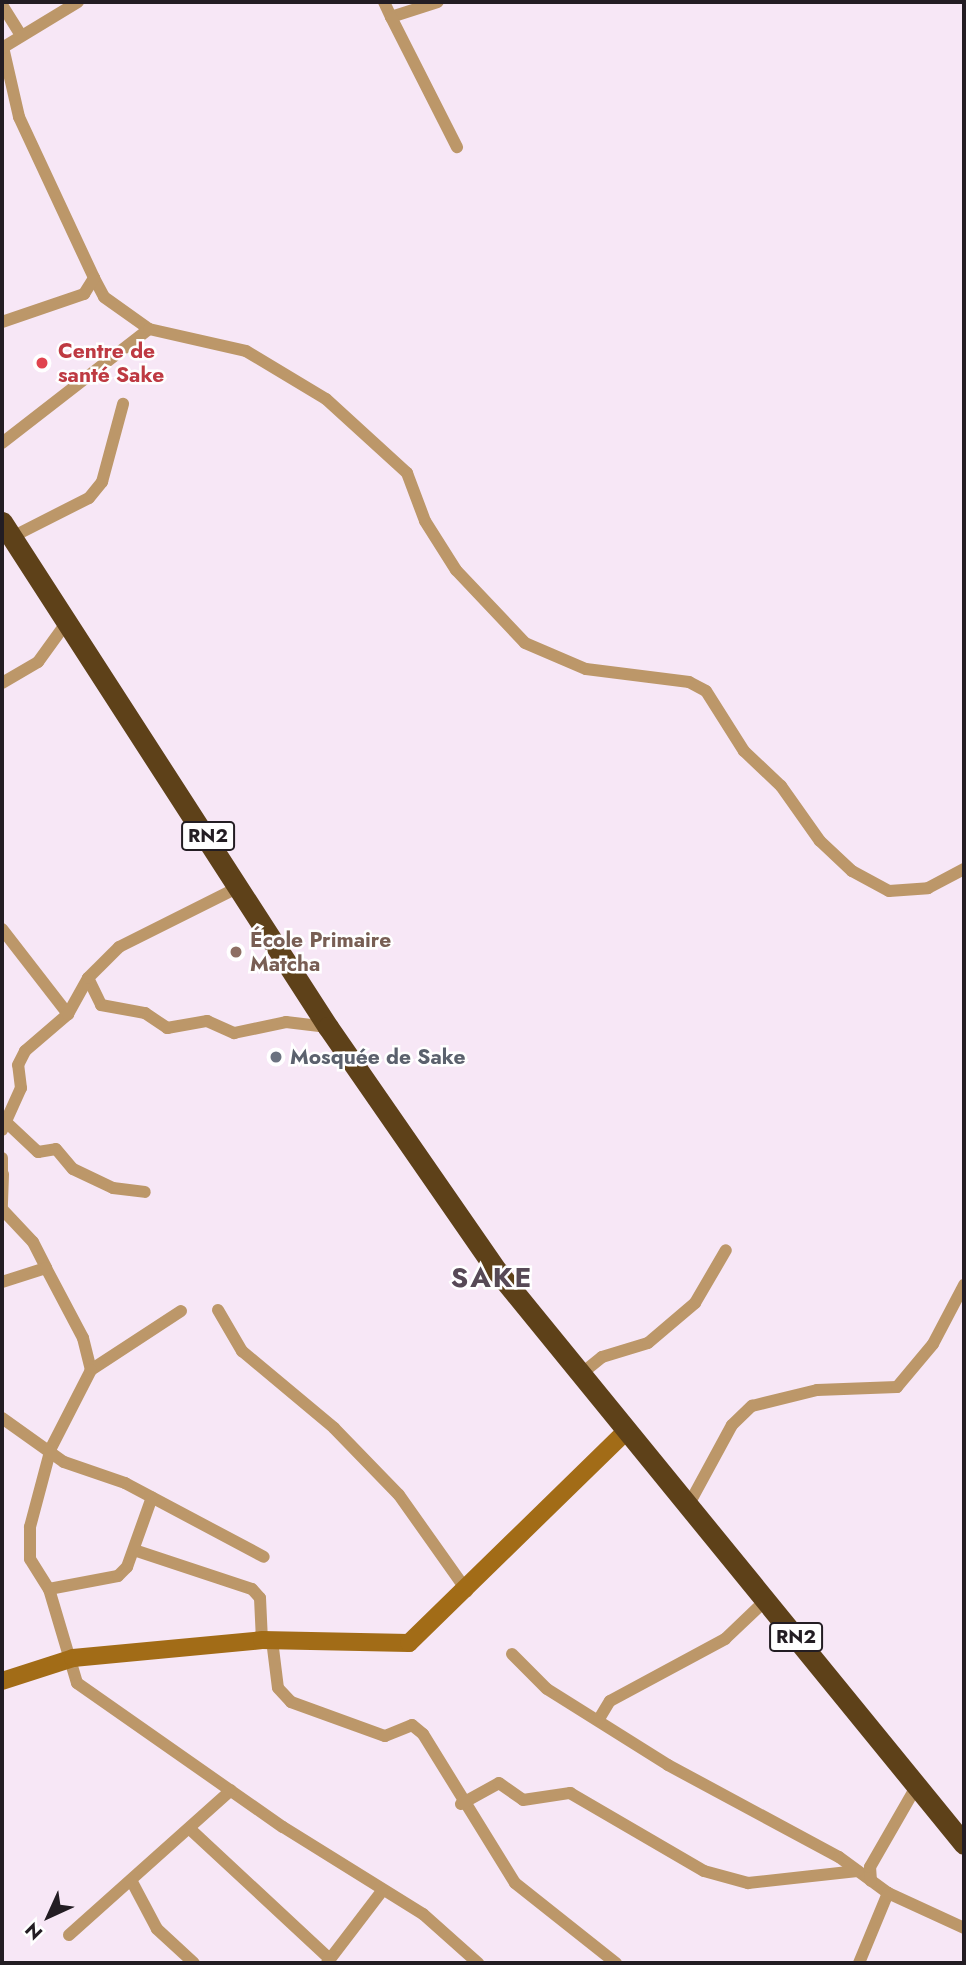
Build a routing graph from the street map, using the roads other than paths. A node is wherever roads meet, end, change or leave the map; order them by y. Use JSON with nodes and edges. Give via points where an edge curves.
{"nodes":[{"id":1,"x":78,"y":2,"type":"edge"},
{"id":2,"x":384,"y":2,"type":"edge"},
{"id":3,"x":438,"y":2,"type":"edge"},
{"id":4,"x":2,"y":5,"type":"edge"},
{"id":5,"x":391,"y":17,"type":"junction"},
{"id":6,"x":21,"y":36,"type":"junction"},
{"id":7,"x":2,"y":48,"type":"edge"},
{"id":8,"x":457,"y":147,"type":"dead end"},
{"id":9,"x":94,"y":278,"type":"junction"},
{"id":10,"x":2,"y":322,"type":"edge"},
{"id":11,"x":149,"y":329,"type":"junction"},
{"id":12,"x":123,"y":404,"type":"dead end"},
{"id":13,"x":2,"y":443,"type":"edge"},
{"id":14,"x":7,"y":530,"type":"edge"},
{"id":15,"x":68,"y":622,"type":"junction"},
{"id":16,"x":2,"y":683,"type":"edge"},
{"id":17,"x":964,"y":869,"type":"edge"},
{"id":18,"x":241,"y":886,"type":"junction"},
{"id":19,"x":2,"y":929,"type":"edge"},
{"id":20,"x":88,"y":978,"type":"junction"},
{"id":21,"x":68,"y":1014,"type":"junction"},
{"id":22,"x":328,"y":1027,"type":"junction"},
{"id":23,"x":4,"y":1126,"type":"edge"},
{"id":24,"x":2,"y":1158,"type":"edge"},
{"id":25,"x":2,"y":1174,"type":"edge"},
{"id":26,"x":145,"y":1192,"type":"dead end"},
{"id":27,"x":726,"y":1250,"type":"dead end"},
{"id":28,"x":46,"y":1268,"type":"junction"},
{"id":29,"x":2,"y":1282,"type":"edge"},
{"id":30,"x":964,"y":1285,"type":"edge"},
{"id":31,"x":218,"y":1310,"type":"dead end"},
{"id":32,"x":181,"y":1311,"type":"dead end"},
{"id":33,"x":91,"y":1370,"type":"junction"},
{"id":34,"x":580,"y":1374,"type":"junction"},
{"id":35,"x":2,"y":1418,"type":"edge"},
{"id":36,"x":624,"y":1433,"type":"junction"},
{"id":37,"x":51,"y":1453,"type":"junction"},
{"id":38,"x":152,"y":1496,"type":"junction"},
{"id":39,"x":688,"y":1506,"type":"junction"},
{"id":40,"x":134,"y":1550,"type":"junction"},
{"id":41,"x":264,"y":1557,"type":"dead end"},
{"id":42,"x":50,"y":1589,"type":"junction"},
{"id":43,"x":467,"y":1591,"type":"junction"},
{"id":44,"x":766,"y":1600,"type":"junction"},
{"id":45,"x":267,"y":1640,"type":"junction"},
{"id":46,"x":512,"y":1654,"type":"dead end"},
{"id":47,"x":73,"y":1658,"type":"junction"},
{"id":48,"x":2,"y":1681,"type":"edge"},
{"id":49,"x":599,"y":1719,"type":"junction"},
{"id":50,"x":916,"y":1787,"type":"junction"},
{"id":51,"x":230,"y":1790,"type":"junction"},
{"id":52,"x":461,"y":1804,"type":"junction"},
{"id":53,"x":191,"y":1829,"type":"junction"},
{"id":54,"x":964,"y":1844,"type":"edge"},
{"id":55,"x":858,"y":1871,"type":"junction"},
{"id":56,"x":131,"y":1880,"type":"junction"},
{"id":57,"x":871,"y":1881,"type":"junction"},
{"id":58,"x":382,"y":1891,"type":"junction"},
{"id":59,"x":888,"y":1893,"type":"junction"},
{"id":60,"x":964,"y":1928,"type":"edge"},
{"id":61,"x":69,"y":1935,"type":"dead end"},
{"id":62,"x":329,"y":1961,"type":"edge"},
{"id":63,"x":194,"y":1963,"type":"edge"},
{"id":64,"x":478,"y":1963,"type":"edge"},
{"id":65,"x":616,"y":1963,"type":"edge"},
{"id":66,"x":859,"y":1963,"type":"edge"}],
"edges":[{"from":1,"to":6,"type":"street"},
{"from":2,"to":5,"type":"street"},
{"from":3,"to":5,"type":"street"},
{"from":4,"to":6,"type":"street"},
{"from":5,"to":8,"type":"street"},
{"from":6,"to":7,"type":"street"},
{"from":7,"to":9,"type":"street","via":[[19,117]]},
{"from":9,"to":10,"type":"street","via":[[84,293]]},
{"from":9,"to":11,"type":"street","via":[[104,297]]},
{"from":11,"to":13,"type":"street"},
{"from":11,"to":17,"type":"street","via":[[246,351],[363,428],[407,473],[425,521],[456,570],[512,633],[540,654],[586,669],[689,682],[706,691],[744,751],[852,872],[889,891],[928,888]]},
{"from":12,"to":14,"type":"street","via":[[102,482],[89,498]]},
{"from":14,"to":15,"type":"highway","number":"RN2"},
{"from":15,"to":16,"type":"street","via":[[38,662]]},
{"from":15,"to":18,"type":"highway","number":"RN2"},
{"from":18,"to":20,"type":"street","via":[[119,947]]},
{"from":18,"to":22,"type":"highway","number":"RN2"},
{"from":19,"to":21,"type":"street"},
{"from":20,"to":21,"type":"street"},
{"from":20,"to":22,"type":"street","via":[[101,1005],[145,1013],[167,1028],[206,1021],[234,1033],[286,1022]]},
{"from":21,"to":23,"type":"street","via":[[25,1051],[18,1065],[21,1088]]},
{"from":22,"to":34,"type":"highway","number":"RN2","via":[[489,1260]]},
{"from":23,"to":26,"type":"street","via":[[38,1152],[56,1149],[73,1168],[113,1188]]},
{"from":24,"to":25,"type":"street"},
{"from":25,"to":28,"type":"street","via":[[2,1209],[33,1242]]},
{"from":27,"to":34,"type":"street","via":[[695,1303],[658,1335],[602,1357]]},
{"from":28,"to":29,"type":"street"},
{"from":28,"to":33,"type":"street","via":[[83,1338]]},
{"from":30,"to":39,"type":"street","via":[[933,1344],[897,1387],[817,1390],[751,1406],[732,1425]]},
{"from":31,"to":43,"type":"street","via":[[243,1351],[334,1428],[399,1495]]},
{"from":32,"to":33,"type":"street"},
{"from":33,"to":37,"type":"street"},
{"from":34,"to":36,"type":"highway","number":"RN2"},
{"from":35,"to":37,"type":"street"},
{"from":36,"to":39,"type":"highway","number":"RN2"},
{"from":36,"to":43,"type":"main road"},
{"from":37,"to":38,"type":"street"},
{"from":37,"to":42,"type":"street","via":[[29,1544],[34,1570]]},
{"from":38,"to":40,"type":"street"},
{"from":38,"to":41,"type":"street"},
{"from":39,"to":44,"type":"highway","number":"RN2"},
{"from":40,"to":42,"type":"street","via":[[118,1576]]},
{"from":40,"to":45,"type":"street","via":[[252,1589],[260,1598]]},
{"from":42,"to":47,"type":"street"},
{"from":43,"to":45,"type":"main road","via":[[409,1643]]},
{"from":44,"to":49,"type":"street","via":[[726,1639],[610,1701]]},
{"from":44,"to":50,"type":"highway","number":"RN2"},
{"from":45,"to":47,"type":"main road"},
{"from":45,"to":52,"type":"street","via":[[278,1688],[291,1702],[385,1736],[412,1725],[450,1769]]},
{"from":46,"to":49,"type":"street","via":[[526,1674]]},
{"from":47,"to":48,"type":"main road"},
{"from":47,"to":51,"type":"street","via":[[77,1683]]},
{"from":49,"to":55,"type":"street"},
{"from":50,"to":54,"type":"highway","number":"RN2"},
{"from":50,"to":57,"type":"street","via":[[870,1867]]},
{"from":51,"to":53,"type":"street"},
{"from":51,"to":58,"type":"street"},
{"from":52,"to":55,"type":"street","via":[[499,1783],[523,1800],[570,1793],[704,1871],[748,1883]]},
{"from":52,"to":65,"type":"street","via":[[514,1883]]},
{"from":53,"to":56,"type":"street"},
{"from":53,"to":62,"type":"street"},
{"from":55,"to":57,"type":"street"},
{"from":56,"to":61,"type":"street"},
{"from":56,"to":63,"type":"street","via":[[157,1928]]},
{"from":57,"to":59,"type":"street"},
{"from":58,"to":62,"type":"street"},
{"from":58,"to":64,"type":"street","via":[[423,1914]]},
{"from":59,"to":60,"type":"street"},
{"from":59,"to":66,"type":"street"}]}
